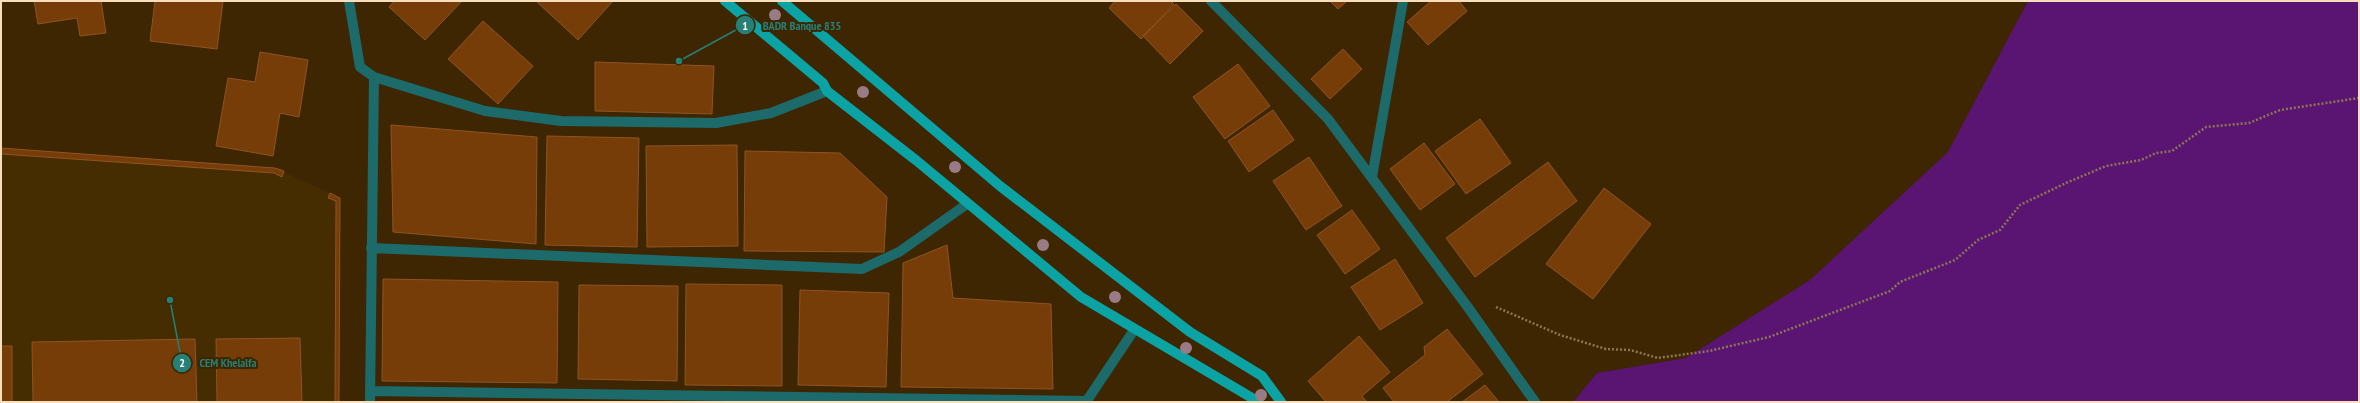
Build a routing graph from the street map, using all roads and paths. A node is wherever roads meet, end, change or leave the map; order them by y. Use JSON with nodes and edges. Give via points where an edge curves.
{"nodes":[{"id":1,"x":348,"y":1,"type":"edge"},
{"id":2,"x":725,"y":1,"type":"edge"},
{"id":3,"x":782,"y":1,"type":"edge"},
{"id":4,"x":1211,"y":1,"type":"edge"},
{"id":5,"x":1403,"y":1,"type":"edge"},
{"id":6,"x":374,"y":77,"type":"junction"},
{"id":7,"x":828,"y":91,"type":"junction"},
{"id":8,"x":2359,"y":98,"type":"edge"},
{"id":9,"x":1372,"y":177,"type":"junction"},
{"id":10,"x":967,"y":204,"type":"junction"},
{"id":11,"x":371,"y":248,"type":"junction"},
{"id":12,"x":1467,"y":306,"type":"junction"},
{"id":13,"x":1134,"y":330,"type":"junction"},
{"id":14,"x":370,"y":391,"type":"junction"},
{"id":15,"x":1086,"y":401,"type":"edge"},
{"id":16,"x":370,"y":402,"type":"edge"},
{"id":17,"x":1259,"y":402,"type":"edge"},
{"id":18,"x":1281,"y":402,"type":"edge"},
{"id":19,"x":1536,"y":402,"type":"edge"}],
"edges":[{"from":1,"to":6,"type":"street","via":[[360,67]]},
{"from":2,"to":7,"type":"main road","via":[[823,83]]},
{"from":3,"to":18,"type":"main road","via":[[1000,186],[1190,332],[1262,376]]},
{"from":4,"to":9,"type":"street","via":[[1328,119]]},
{"from":5,"to":9,"type":"street"},
{"from":6,"to":7,"type":"street","via":[[485,111],[561,121],[716,123],[771,113]]},
{"from":6,"to":11,"type":"street"},
{"from":7,"to":10,"type":"main road"},
{"from":8,"to":12,"type":"path","via":[[2280,110],[2249,123],[2206,127],[2172,151],[2156,153],[2142,160],[2106,166],[2020,205],[2000,230],[1978,240],[1955,260],[1900,282],[1890,291],[1769,337],[1709,351],[1658,358],[1560,336],[1484,302]]},
{"from":9,"to":12,"type":"street"},
{"from":10,"to":11,"type":"street","via":[[899,252],[862,269]]},
{"from":10,"to":13,"type":"main road","via":[[1081,296]]},
{"from":11,"to":14,"type":"street"},
{"from":12,"to":19,"type":"street"},
{"from":13,"to":15,"type":"street"},
{"from":13,"to":17,"type":"main road"},
{"from":14,"to":15,"type":"street"},
{"from":14,"to":16,"type":"street"}]}
